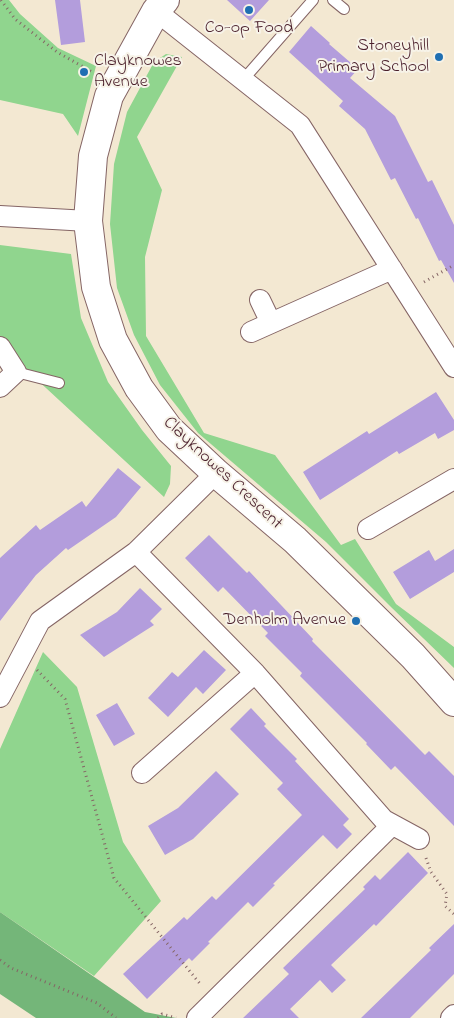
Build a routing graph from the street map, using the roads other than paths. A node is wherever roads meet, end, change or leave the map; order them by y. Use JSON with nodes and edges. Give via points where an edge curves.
{"nodes":[{"id":1,"x":313,"y":0,"type":"edge"},
{"id":2,"x":333,"y":0,"type":"edge"},
{"id":3,"x":160,"y":6,"type":"edge"},
{"id":4,"x":344,"y":9,"type":"dead end"},
{"id":5,"x":242,"y":80,"type":"junction"},
{"id":6,"x":0,"y":216,"type":"edge"},
{"id":7,"x":88,"y":220,"type":"junction"},
{"id":8,"x":392,"y":269,"type":"junction"},
{"id":9,"x":260,"y":300,"type":"dead end"},
{"id":10,"x":270,"y":323,"type":"junction"},
{"id":11,"x":251,"y":332,"type":"dead end"},
{"id":12,"x":0,"y":347,"type":"edge"},
{"id":13,"x":454,"y":366,"type":"edge"},
{"id":14,"x":16,"y":372,"type":"junction"},
{"id":15,"x":59,"y":383,"type":"dead end"},
{"id":16,"x":0,"y":387,"type":"edge"},
{"id":17,"x":216,"y":474,"type":"junction"},
{"id":18,"x":454,"y":479,"type":"edge"},
{"id":19,"x":368,"y":529,"type":"dead end"},
{"id":20,"x":136,"y":552,"type":"junction"},
{"id":21,"x":255,"y":673,"type":"junction"},
{"id":22,"x":0,"y":697,"type":"edge"},
{"id":23,"x":454,"y":702,"type":"edge"},
{"id":24,"x":142,"y":772,"type":"dead end"},
{"id":25,"x":392,"y":825,"type":"junction"},
{"id":26,"x":419,"y":839,"type":"road end"},
{"id":27,"x":454,"y":1015,"type":"edge"},
{"id":28,"x":196,"y":1018,"type":"edge"},
{"id":29,"x":451,"y":1018,"type":"edge"}],
"edges":[{"from":1,"to":5,"type":"lane"},
{"from":2,"to":4,"type":"lane"},
{"from":3,"to":5,"type":"street"},
{"from":3,"to":7,"type":"street","name":"Clayknowes Crescent","via":[[108,96],[93,156]]},
{"from":5,"to":8,"type":"street","via":[[300,125]]},
{"from":6,"to":7,"type":"street"},
{"from":7,"to":17,"type":"street","name":"Clayknowes Crescent","via":[[96,287],[113,340],[139,388],[169,429]]},
{"from":8,"to":10,"type":"street"},
{"from":8,"to":13,"type":"street"},
{"from":9,"to":10,"type":"street"},
{"from":10,"to":11,"type":"street"},
{"from":12,"to":14,"type":"street"},
{"from":14,"to":15,"type":"lane"},
{"from":14,"to":16,"type":"street"},
{"from":17,"to":20,"type":"street"},
{"from":17,"to":23,"type":"street","name":"Clayknowes Crescent","via":[[294,540],[413,656]]},
{"from":18,"to":19,"type":"street"},
{"from":20,"to":21,"type":"street"},
{"from":20,"to":22,"type":"street","via":[[40,621]]},
{"from":21,"to":24,"type":"street"},
{"from":21,"to":25,"type":"street","via":[[384,820]]},
{"from":25,"to":26,"type":"street"},
{"from":25,"to":28,"type":"street"},
{"from":27,"to":29,"type":"street"}]}
